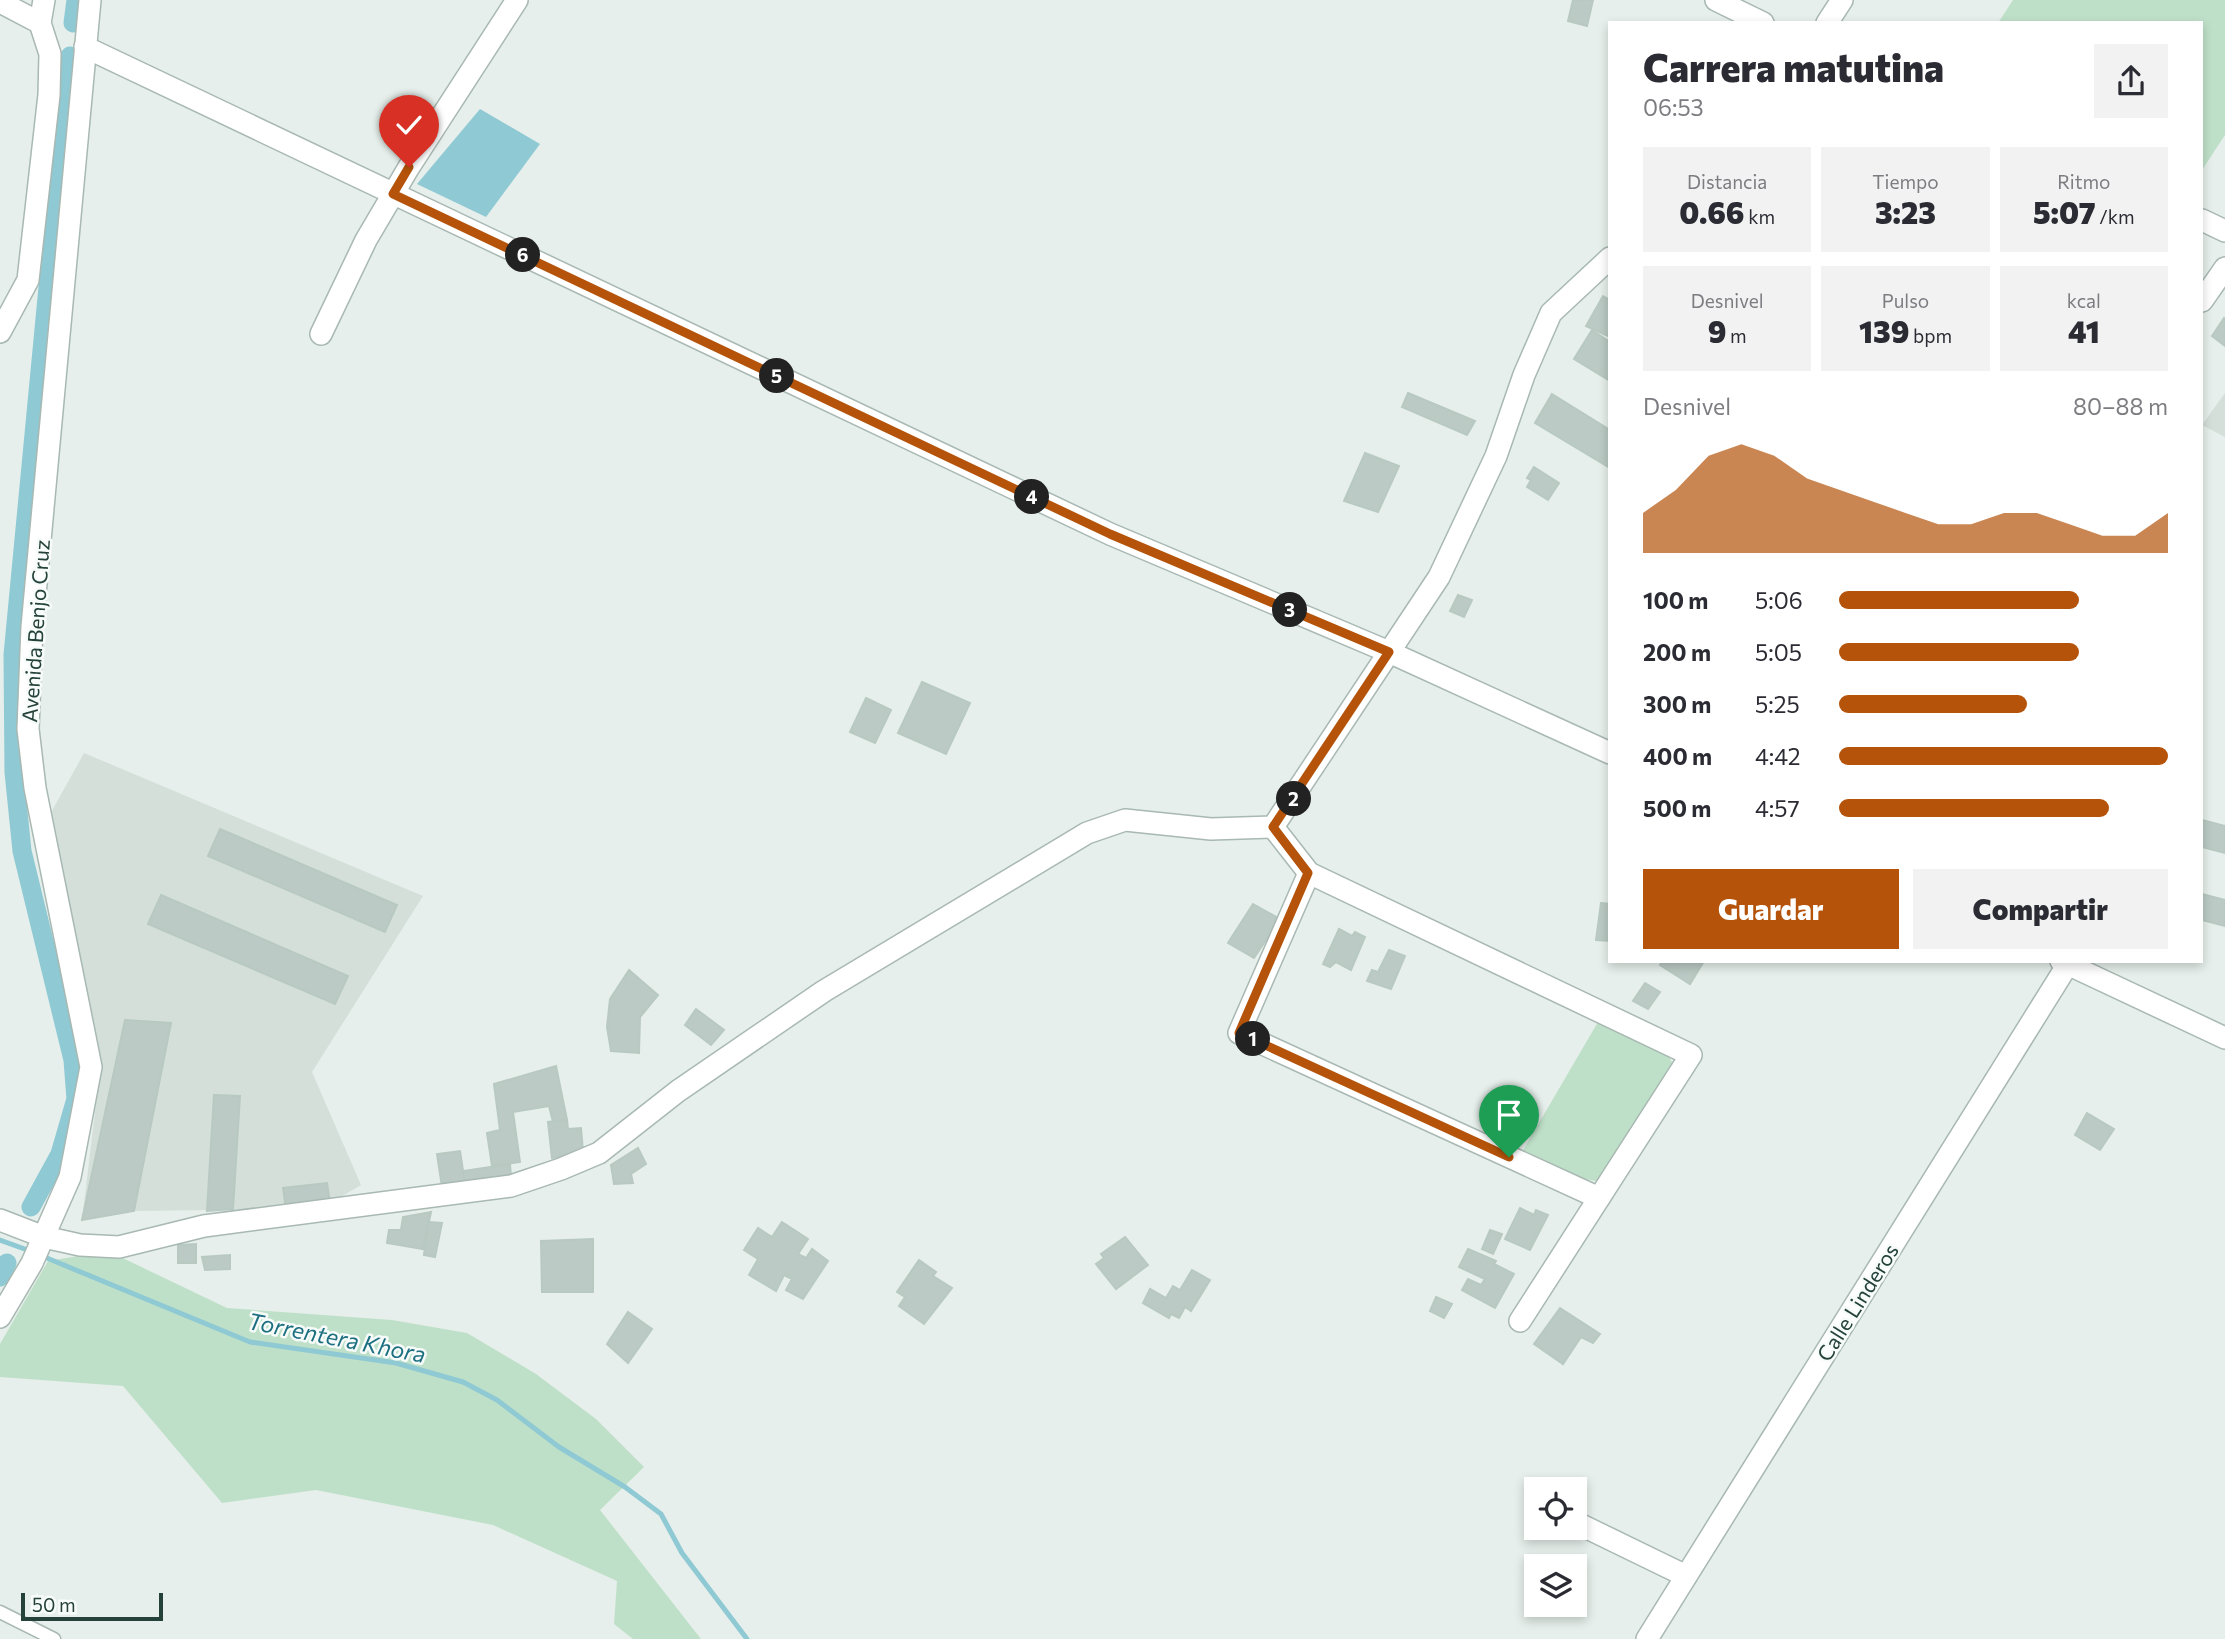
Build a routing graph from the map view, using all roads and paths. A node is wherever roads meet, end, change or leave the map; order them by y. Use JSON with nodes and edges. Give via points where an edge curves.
{"nodes":[{"id":1,"x":44,"y":0,"type":"edge"},
{"id":2,"x":90,"y":0,"type":"edge"},
{"id":3,"x":517,"y":0,"type":"edge"},
{"id":4,"x":1716,"y":0,"type":"edge"},
{"id":5,"x":1842,"y":0,"type":"edge"},
{"id":6,"x":0,"y":2,"type":"edge"},
{"id":7,"x":1759,"y":21,"type":"edge"},
{"id":8,"x":1828,"y":21,"type":"edge"},
{"id":9,"x":40,"y":23,"type":"junction"},
{"id":10,"x":85,"y":47,"type":"junction"},
{"id":11,"x":393,"y":194,"type":"junction"},
{"id":12,"x":2203,"y":220,"type":"edge"},
{"id":13,"x":51,"y":231,"type":"junction"},
{"id":14,"x":2225,"y":231,"type":"edge"},
{"id":15,"x":1608,"y":260,"type":"edge"},
{"id":16,"x":2225,"y":268,"type":"edge"},
{"id":17,"x":2203,"y":300,"type":"edge"},
{"id":18,"x":0,"y":332,"type":"edge"},
{"id":19,"x":321,"y":334,"type":"dead end"},
{"id":20,"x":1389,"y":652,"type":"junction"},
{"id":21,"x":1608,"y":752,"type":"edge"},
{"id":22,"x":1273,"y":827,"type":"junction"},
{"id":23,"x":1308,"y":873,"type":"junction"},
{"id":24,"x":2063,"y":963,"type":"edge"},
{"id":25,"x":2066,"y":963,"type":"edge"},
{"id":26,"x":2225,"y":1038,"type":"edge"},
{"id":27,"x":1599,"y":1199,"type":"junction"},
{"id":28,"x":3,"y":1222,"type":"edge"},
{"id":29,"x":36,"y":1246,"type":"junction"},
{"id":30,"x":0,"y":1317,"type":"edge"},
{"id":31,"x":1520,"y":1321,"type":"dead end"},
{"id":32,"x":1587,"y":1528,"type":"edge"},
{"id":33,"x":1686,"y":1576,"type":"junction"},
{"id":34,"x":0,"y":1612,"type":"edge"},
{"id":35,"x":54,"y":1639,"type":"edge"},
{"id":36,"x":1647,"y":1639,"type":"edge"}],
"edges":[{"from":1,"to":9,"type":"street","name":"Avenida Benjo Cruz"},
{"from":2,"to":10,"type":"street","name":"Avenida Benjo Cruz"},
{"from":3,"to":11,"type":"street"},
{"from":4,"to":7,"type":"street"},
{"from":5,"to":8,"type":"street"},
{"from":6,"to":9,"type":"street"},
{"from":9,"to":13,"type":"street","name":"Avenida Benjo Cruz","via":[[50,54]]},
{"from":10,"to":11,"type":"street"},
{"from":10,"to":13,"type":"street","name":"Avenida Benjo Cruz"},
{"from":11,"to":19,"type":"street"},
{"from":11,"to":20,"type":"street","via":[[1110,534]]},
{"from":12,"to":14,"type":"street"},
{"from":13,"to":18,"type":"street","name":"Avenida Benjo Cruz"},
{"from":13,"to":29,"type":"street","name":"Avenida Benjo Cruz","via":[[28,729],[37,802],[90,1067],[70,1177]]},
{"from":15,"to":20,"type":"street","via":[[1551,313],[1496,456],[1439,577]]},
{"from":16,"to":17,"type":"street"},
{"from":20,"to":21,"type":"street"},
{"from":20,"to":22,"type":"street"},
{"from":22,"to":23,"type":"street"},
{"from":22,"to":29,"type":"street","via":[[1212,829],[1125,820],[1087,833],[824,991],[678,1091],[600,1153],[561,1170],[511,1186],[204,1226],[119,1248]]},
{"from":23,"to":27,"type":"street","via":[[1239,1033]]},
{"from":23,"to":27,"type":"street","via":[[1691,1055]]},
{"from":24,"to":33,"type":"street","name":"Calle Linderos"},
{"from":25,"to":26,"type":"street"},
{"from":27,"to":31,"type":"street"},
{"from":28,"to":29,"type":"street"},
{"from":29,"to":30,"type":"street","name":"Avenida Benjo Cruz"},
{"from":32,"to":33,"type":"street"},
{"from":33,"to":36,"type":"street","name":"Calle Linderos"},
{"from":34,"to":35,"type":"lane"}]}
